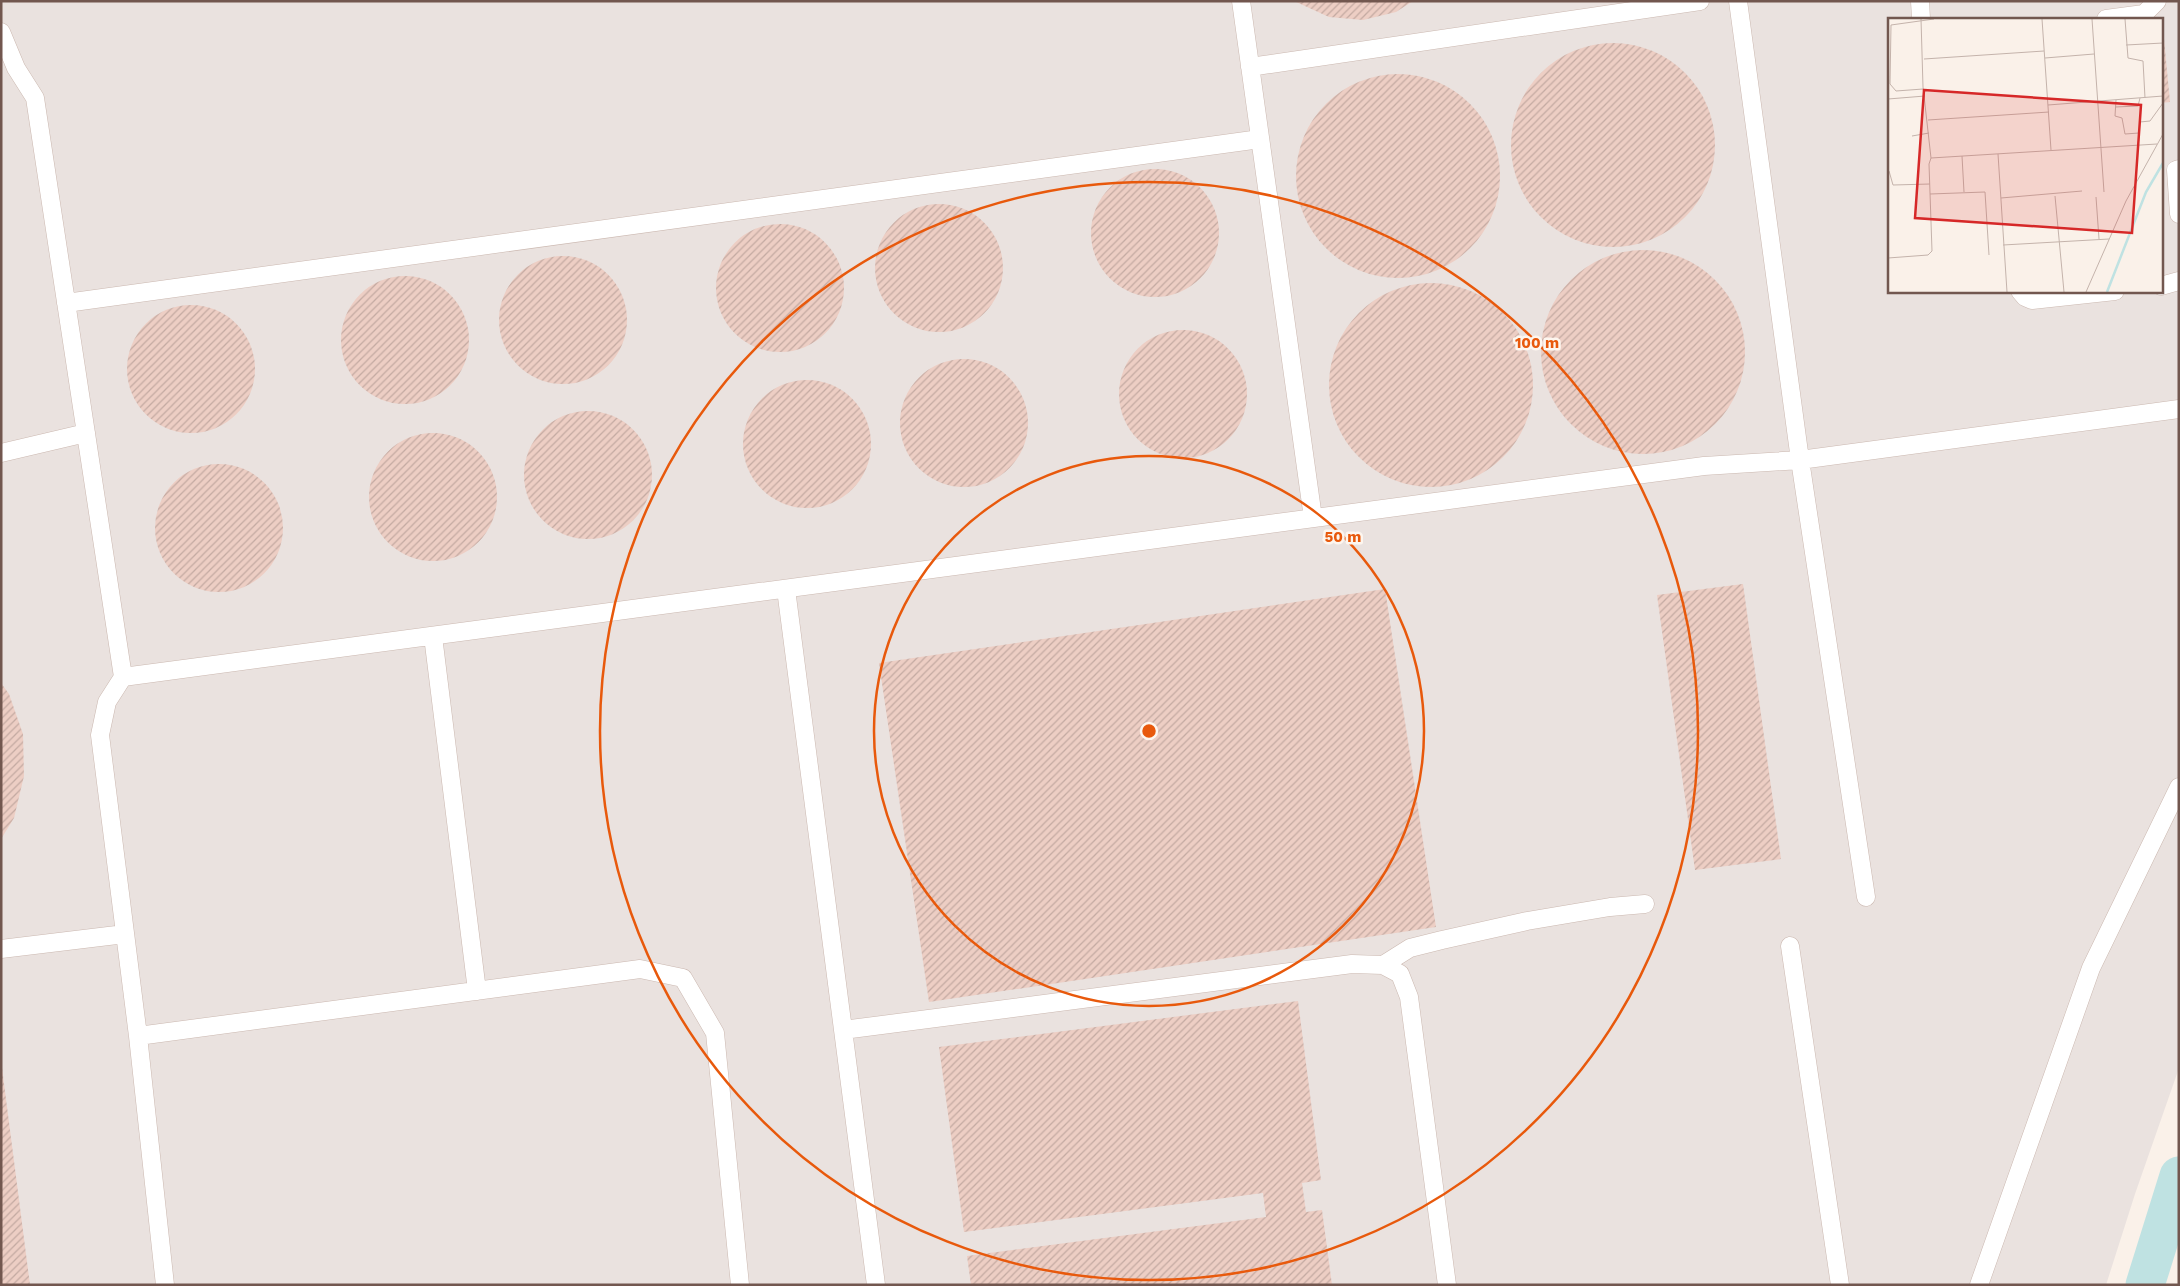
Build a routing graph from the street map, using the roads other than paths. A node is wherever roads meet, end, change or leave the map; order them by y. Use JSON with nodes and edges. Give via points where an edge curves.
{"nodes":[{"id":1,"x":1241,"y":1,"type":"edge"},
{"id":2,"x":1700,"y":1,"type":"edge"},
{"id":3,"x":1738,"y":1,"type":"edge"},
{"id":4,"x":1920,"y":1,"type":"edge"},
{"id":5,"x":2157,"y":1,"type":"edge"},
{"id":6,"x":1921,"y":18,"type":"edge"},
{"id":7,"x":2114,"y":18,"type":"edge"},
{"id":8,"x":1,"y":32,"type":"edge"},
{"id":9,"x":1250,"y":67,"type":"junction"},
{"id":10,"x":9,"y":69,"type":"edge"},
{"id":11,"x":1260,"y":139,"type":"junction"},
{"id":12,"x":2179,"y":169,"type":"edge"},
{"id":13,"x":2179,"y":214,"type":"edge"},
{"id":14,"x":2179,"y":281,"type":"edge"},
{"id":15,"x":2162,"y":286,"type":"edge"},
{"id":16,"x":2021,"y":292,"type":"edge"},
{"id":17,"x":2106,"y":292,"type":"edge"},
{"id":18,"x":66,"y":303,"type":"junction"},
{"id":19,"x":2179,"y":409,"type":"edge"},
{"id":20,"x":86,"y":433,"type":"junction"},
{"id":21,"x":1,"y":453,"type":"edge"},
{"id":22,"x":1800,"y":460,"type":"junction"},
{"id":23,"x":1313,"y":518,"type":"junction"},
{"id":24,"x":786,"y":589,"type":"junction"},
{"id":25,"x":432,"y":636,"type":"junction"},
{"id":26,"x":123,"y":677,"type":"junction"},
{"id":27,"x":2179,"y":788,"type":"edge"},
{"id":28,"x":1866,"y":896,"type":"dead end"},
{"id":29,"x":1645,"y":904,"type":"dead end"},
{"id":30,"x":126,"y":934,"type":"junction"},
{"id":31,"x":1790,"y":946,"type":"dead end"},
{"id":32,"x":1,"y":949,"type":"edge"},
{"id":33,"x":1383,"y":965,"type":"junction"},
{"id":34,"x":477,"y":991,"type":"junction"},
{"id":35,"x":843,"y":1030,"type":"junction"},
{"id":36,"x":138,"y":1036,"type":"junction"},
{"id":37,"x":165,"y":1285,"type":"edge"},
{"id":38,"x":740,"y":1285,"type":"edge"},
{"id":39,"x":876,"y":1285,"type":"edge"},
{"id":40,"x":1447,"y":1285,"type":"edge"},
{"id":41,"x":1840,"y":1285,"type":"edge"},
{"id":42,"x":1979,"y":1285,"type":"edge"}],
"edges":[{"from":1,"to":9,"type":"lane"},
{"from":2,"to":9,"type":"lane"},
{"from":3,"to":22,"type":"lane"},
{"from":4,"to":6,"type":"lane"},
{"from":5,"to":7,"type":"lane","via":[[2144,14]]},
{"from":8,"to":10,"type":"lane"},
{"from":9,"to":11,"type":"lane"},
{"from":10,"to":18,"type":"lane","via":[[34,98]]},
{"from":11,"to":18,"type":"lane"},
{"from":11,"to":23,"type":"lane"},
{"from":12,"to":13,"type":"lane","via":[[2176,170],[2176,178]]},
{"from":14,"to":15,"type":"lane"},
{"from":16,"to":17,"type":"lane","via":[[2032,300]]},
{"from":18,"to":20,"type":"lane"},
{"from":19,"to":22,"type":"lane"},
{"from":20,"to":21,"type":"lane"},
{"from":20,"to":26,"type":"lane"},
{"from":22,"to":23,"type":"lane","via":[[1704,466]]},
{"from":22,"to":28,"type":"lane"},
{"from":23,"to":24,"type":"lane"},
{"from":24,"to":25,"type":"lane"},
{"from":24,"to":35,"type":"lane"},
{"from":25,"to":26,"type":"lane"},
{"from":25,"to":34,"type":"lane"},
{"from":26,"to":30,"type":"lane","via":[[107,702],[100,735]]},
{"from":27,"to":42,"type":"lane","via":[[2091,968]]},
{"from":29,"to":33,"type":"lane","via":[[1527,921],[1442,940],[1410,948]]},
{"from":30,"to":32,"type":"lane"},
{"from":30,"to":36,"type":"lane"},
{"from":31,"to":41,"type":"lane"},
{"from":33,"to":35,"type":"lane","via":[[1352,964]]},
{"from":33,"to":40,"type":"lane","via":[[1400,974],[1409,997]]},
{"from":34,"to":36,"type":"lane"},
{"from":34,"to":38,"type":"lane","via":[[640,970],[683,978],[715,1033]]},
{"from":35,"to":39,"type":"lane"},
{"from":36,"to":37,"type":"lane"}]}
